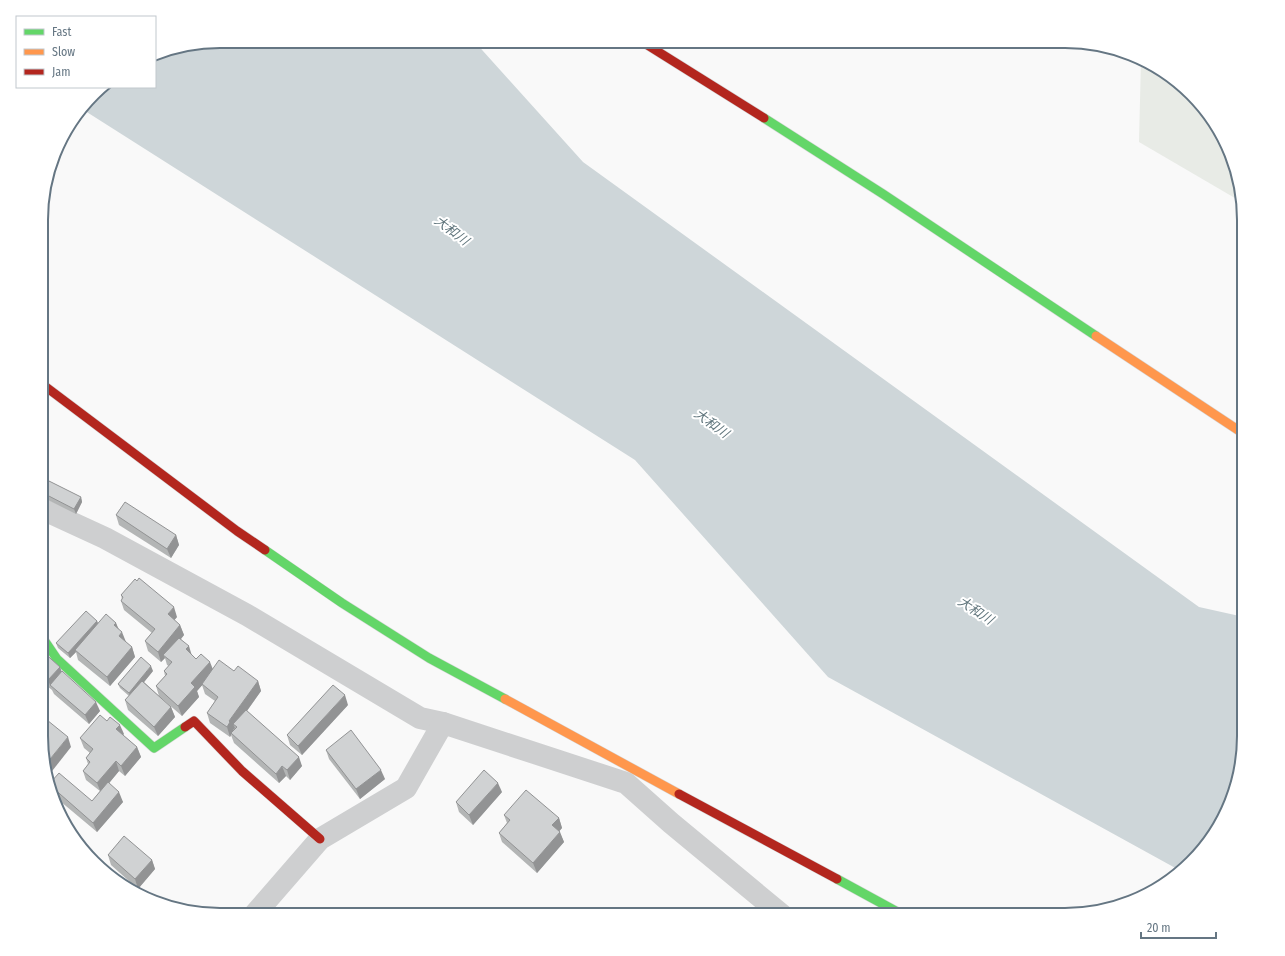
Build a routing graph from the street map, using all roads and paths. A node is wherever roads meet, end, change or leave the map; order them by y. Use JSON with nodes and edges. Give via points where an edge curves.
{"nodes":[{"id":1,"x":652,"y":48,"type":"edge"},
{"id":2,"x":48,"y":389,"type":"edge"},
{"id":3,"x":1237,"y":429,"type":"edge"},
{"id":4,"x":48,"y":512,"type":"edge"},
{"id":5,"x":48,"y":646,"type":"edge"},
{"id":6,"x":442,"y":723,"type":"junction"},
{"id":7,"x":630,"y":776,"type":"junction"},
{"id":8,"x":320,"y":839,"type":"junction"},
{"id":9,"x":260,"y":908,"type":"edge"},
{"id":10,"x":774,"y":908,"type":"edge"},
{"id":11,"x":889,"y":908,"type":"edge"}],
"edges":[{"from":1,"to":3,"type":"street","via":[[890,198]]},
{"from":2,"to":7,"type":"street","via":[[237,531],[342,603],[429,658]]},
{"from":4,"to":6,"type":"street","via":[[104,538],[247,615],[420,718]]},
{"from":5,"to":8,"type":"street","via":[[57,659],[154,748],[194,721],[242,771]]},
{"from":6,"to":7,"type":"street"},
{"from":6,"to":8,"type":"street","via":[[406,788]]},
{"from":7,"to":10,"type":"street","via":[[671,823]]},
{"from":7,"to":11,"type":"street"},
{"from":8,"to":9,"type":"street"}]}
